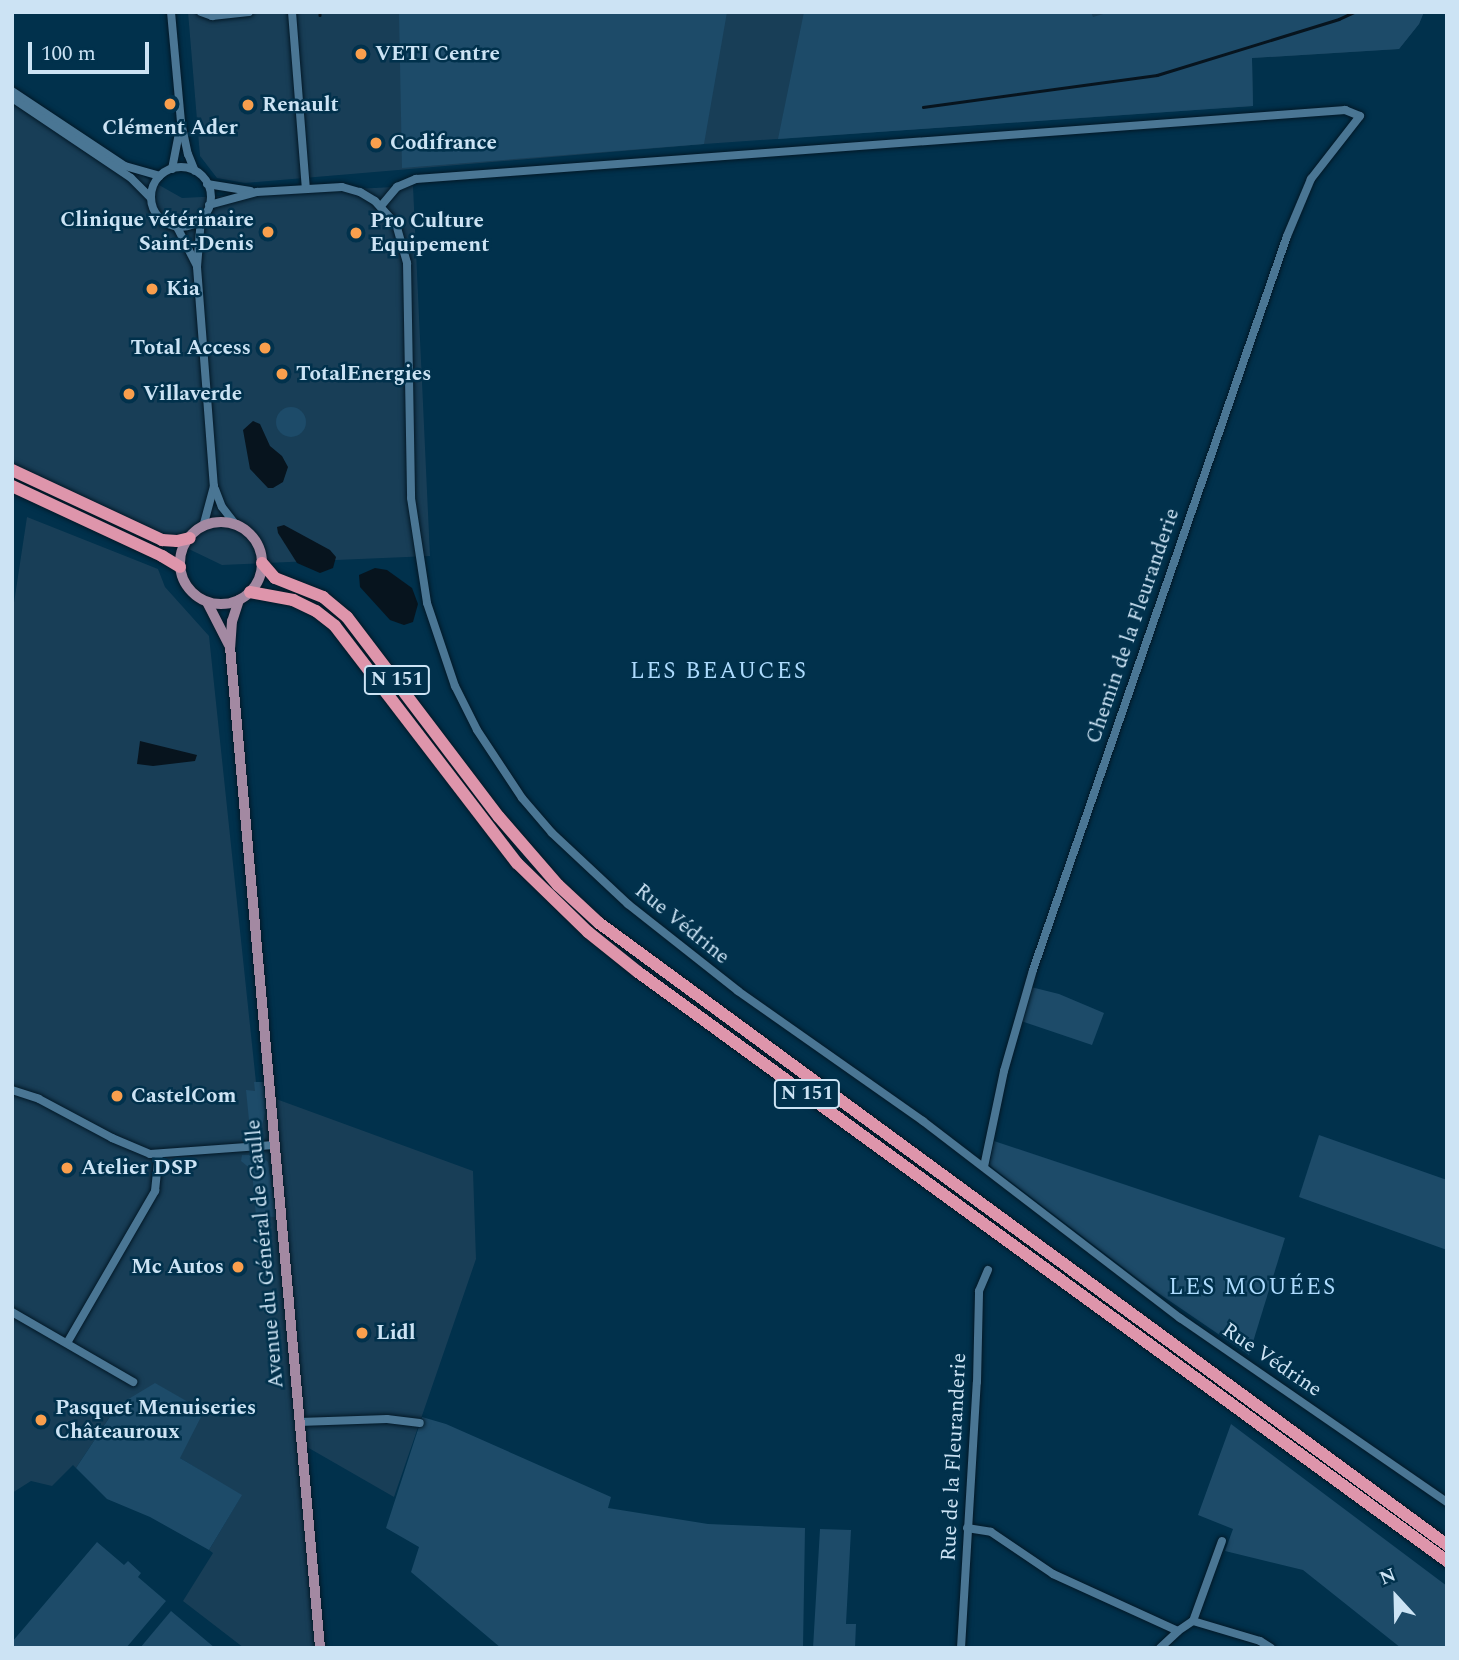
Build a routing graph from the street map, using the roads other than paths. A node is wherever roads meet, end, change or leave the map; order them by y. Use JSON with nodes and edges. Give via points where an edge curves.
{"nodes":[{"id":1,"x":171,"y":12,"type":"edge"},
{"id":2,"x":201,"y":12,"type":"edge"},
{"id":3,"x":249,"y":12,"type":"edge"},
{"id":4,"x":292,"y":12,"type":"edge"},
{"id":5,"x":12,"y":91,"type":"edge"},
{"id":6,"x":12,"y":98,"type":"edge"},
{"id":7,"x":181,"y":122,"type":"junction"},
{"id":8,"x":172,"y":169,"type":"junction"},
{"id":9,"x":195,"y":172,"type":"junction"},
{"id":10,"x":160,"y":176,"type":"junction"},
{"id":11,"x":207,"y":184,"type":"junction"},
{"id":12,"x":306,"y":188,"type":"junction"},
{"id":13,"x":257,"y":192,"type":"junction"},
{"id":14,"x":151,"y":203,"type":"junction"},
{"id":15,"x":209,"y":205,"type":"junction"},
{"id":16,"x":381,"y":206,"type":"junction"},
{"id":17,"x":201,"y":219,"type":"junction"},
{"id":18,"x":177,"y":227,"type":"junction"},
{"id":19,"x":197,"y":267,"type":"junction"},
{"id":20,"x":12,"y":470,"type":"edge"},
{"id":21,"x":12,"y":486,"type":"edge"},
{"id":22,"x":214,"y":486,"type":"junction"},
{"id":23,"x":236,"y":525,"type":"junction"},
{"id":24,"x":203,"y":527,"type":"junction"},
{"id":25,"x":190,"y":538,"type":"junction"},
{"id":26,"x":262,"y":563,"type":"junction"},
{"id":27,"x":180,"y":567,"type":"junction"},
{"id":28,"x":245,"y":596,"type":"junction"},
{"id":29,"x":207,"y":602,"type":"junction"},
{"id":30,"x":230,"y":647,"type":"junction"},
{"id":31,"x":12,"y":1090,"type":"edge"},
{"id":32,"x":274,"y":1145,"type":"junction"},
{"id":33,"x":159,"y":1154,"type":"junction"},
{"id":34,"x":984,"y":1167,"type":"junction"},
{"id":35,"x":988,"y":1270,"type":"dead end"},
{"id":36,"x":12,"y":1312,"type":"edge"},
{"id":37,"x":67,"y":1343,"type":"junction"},
{"id":38,"x":133,"y":1382,"type":"dead end"},
{"id":39,"x":299,"y":1422,"type":"junction"},
{"id":40,"x":419,"y":1423,"type":"dead end"},
{"id":41,"x":1447,"y":1502,"type":"edge"},
{"id":42,"x":967,"y":1528,"type":"junction"},
{"id":43,"x":1222,"y":1541,"type":"dead end"},
{"id":44,"x":1424,"y":1545,"type":"junction"},
{"id":45,"x":1447,"y":1545,"type":"edge"},
{"id":46,"x":1447,"y":1561,"type":"edge"},
{"id":47,"x":1447,"y":1568,"type":"edge"},
{"id":48,"x":1193,"y":1621,"type":"junction"},
{"id":49,"x":1178,"y":1631,"type":"junction"},
{"id":50,"x":320,"y":1648,"type":"edge"},
{"id":51,"x":961,"y":1648,"type":"edge"},
{"id":52,"x":1160,"y":1648,"type":"edge"},
{"id":53,"x":1271,"y":1648,"type":"edge"}],
"edges":[{"from":1,"to":7,"type":"street"},
{"from":2,"to":3,"type":"street","via":[[212,16]]},
{"from":4,"to":12,"type":"street"},
{"from":5,"to":10,"type":"street","via":[[125,166]]},
{"from":6,"to":14,"type":"street","via":[[131,178]]},
{"from":7,"to":8,"type":"street"},
{"from":7,"to":9,"type":"street"},
{"from":8,"to":9,"type":"street"},
{"from":8,"to":10,"type":"street"},
{"from":9,"to":11,"type":"street"},
{"from":10,"to":14,"type":"street"},
{"from":11,"to":13,"type":"street","name":"Rue Védrine"},
{"from":11,"to":15,"type":"street"},
{"from":12,"to":13,"type":"street","name":"Rue Védrine"},
{"from":12,"to":16,"type":"street","name":"Rue Védrine","via":[[353,190]]},
{"from":13,"to":15,"type":"street","name":"Rue Védrine"},
{"from":14,"to":18,"type":"street","via":[[164,222]]},
{"from":15,"to":17,"type":"street"},
{"from":16,"to":34,"type":"street","name":"Rue Védrine","via":[[402,236],[407,263],[411,498],[418,553],[441,650],[477,730],[522,798],[552,833],[628,904],[738,991]]},
{"from":16,"to":34,"type":"street","name":"Chemin de la Fleuranderie","via":[[397,187],[416,179],[1345,110],[1360,116],[1311,179],[1287,236],[1033,970],[1004,1071]]},
{"from":17,"to":18,"type":"street"},
{"from":17,"to":19,"type":"street"},
{"from":18,"to":19,"type":"street"},
{"from":19,"to":22,"type":"street"},
{"from":20,"to":25,"type":"highway","via":[[162,540]]},
{"from":21,"to":27,"type":"highway"},
{"from":22,"to":23,"type":"street"},
{"from":22,"to":24,"type":"street"},
{"from":23,"to":24,"type":"main road"},
{"from":23,"to":26,"type":"main road","via":[[257,544]]},
{"from":24,"to":25,"type":"main road"},
{"from":25,"to":27,"type":"main road"},
{"from":26,"to":28,"type":"main road","via":[[261,574]]},
{"from":26,"to":45,"type":"highway","number":"N 151","via":[[275,578],[323,597],[348,617],[499,817],[558,885],[599,923]]},
{"from":27,"to":29,"type":"main road","via":[[188,588]]},
{"from":28,"to":29,"type":"main road","via":[[229,603]]},
{"from":28,"to":30,"type":"main road","name":"Avenue du Général de Gaulle","via":[[232,621]]},
{"from":28,"to":44,"type":"highway","number":"N 151","via":[[293,600],[335,626],[517,863],[588,932]]},
{"from":29,"to":30,"type":"main road","name":"Avenue du Général de Gaulle"},
{"from":30,"to":32,"type":"main road","name":"Avenue du Général de Gaulle"},
{"from":31,"to":33,"type":"street","via":[[39,1099],[137,1150]]},
{"from":32,"to":33,"type":"street"},
{"from":32,"to":39,"type":"main road","name":"Avenue du Général de Gaulle"},
{"from":33,"to":37,"type":"street","via":[[155,1191]]},
{"from":34,"to":41,"type":"street","name":"Rue Védrine","via":[[1180,1318]]},
{"from":35,"to":42,"type":"street","name":"Rue de la Fleuranderie","via":[[979,1292]]},
{"from":36,"to":37,"type":"street"},
{"from":37,"to":38,"type":"street"},
{"from":39,"to":40,"type":"street","via":[[387,1419]]},
{"from":39,"to":50,"type":"main road","name":"Avenue du Général de Gaulle"},
{"from":42,"to":49,"type":"street","via":[[991,1532],[1053,1574]]},
{"from":42,"to":51,"type":"street","name":"Rue de la Fleuranderie"},
{"from":43,"to":48,"type":"street"},
{"from":44,"to":46,"type":"highway"},
{"from":44,"to":47,"type":"highway","number":"N 151"},
{"from":48,"to":49,"type":"street"},
{"from":48,"to":53,"type":"street","via":[[1260,1640]]},
{"from":49,"to":52,"type":"street"}]}
